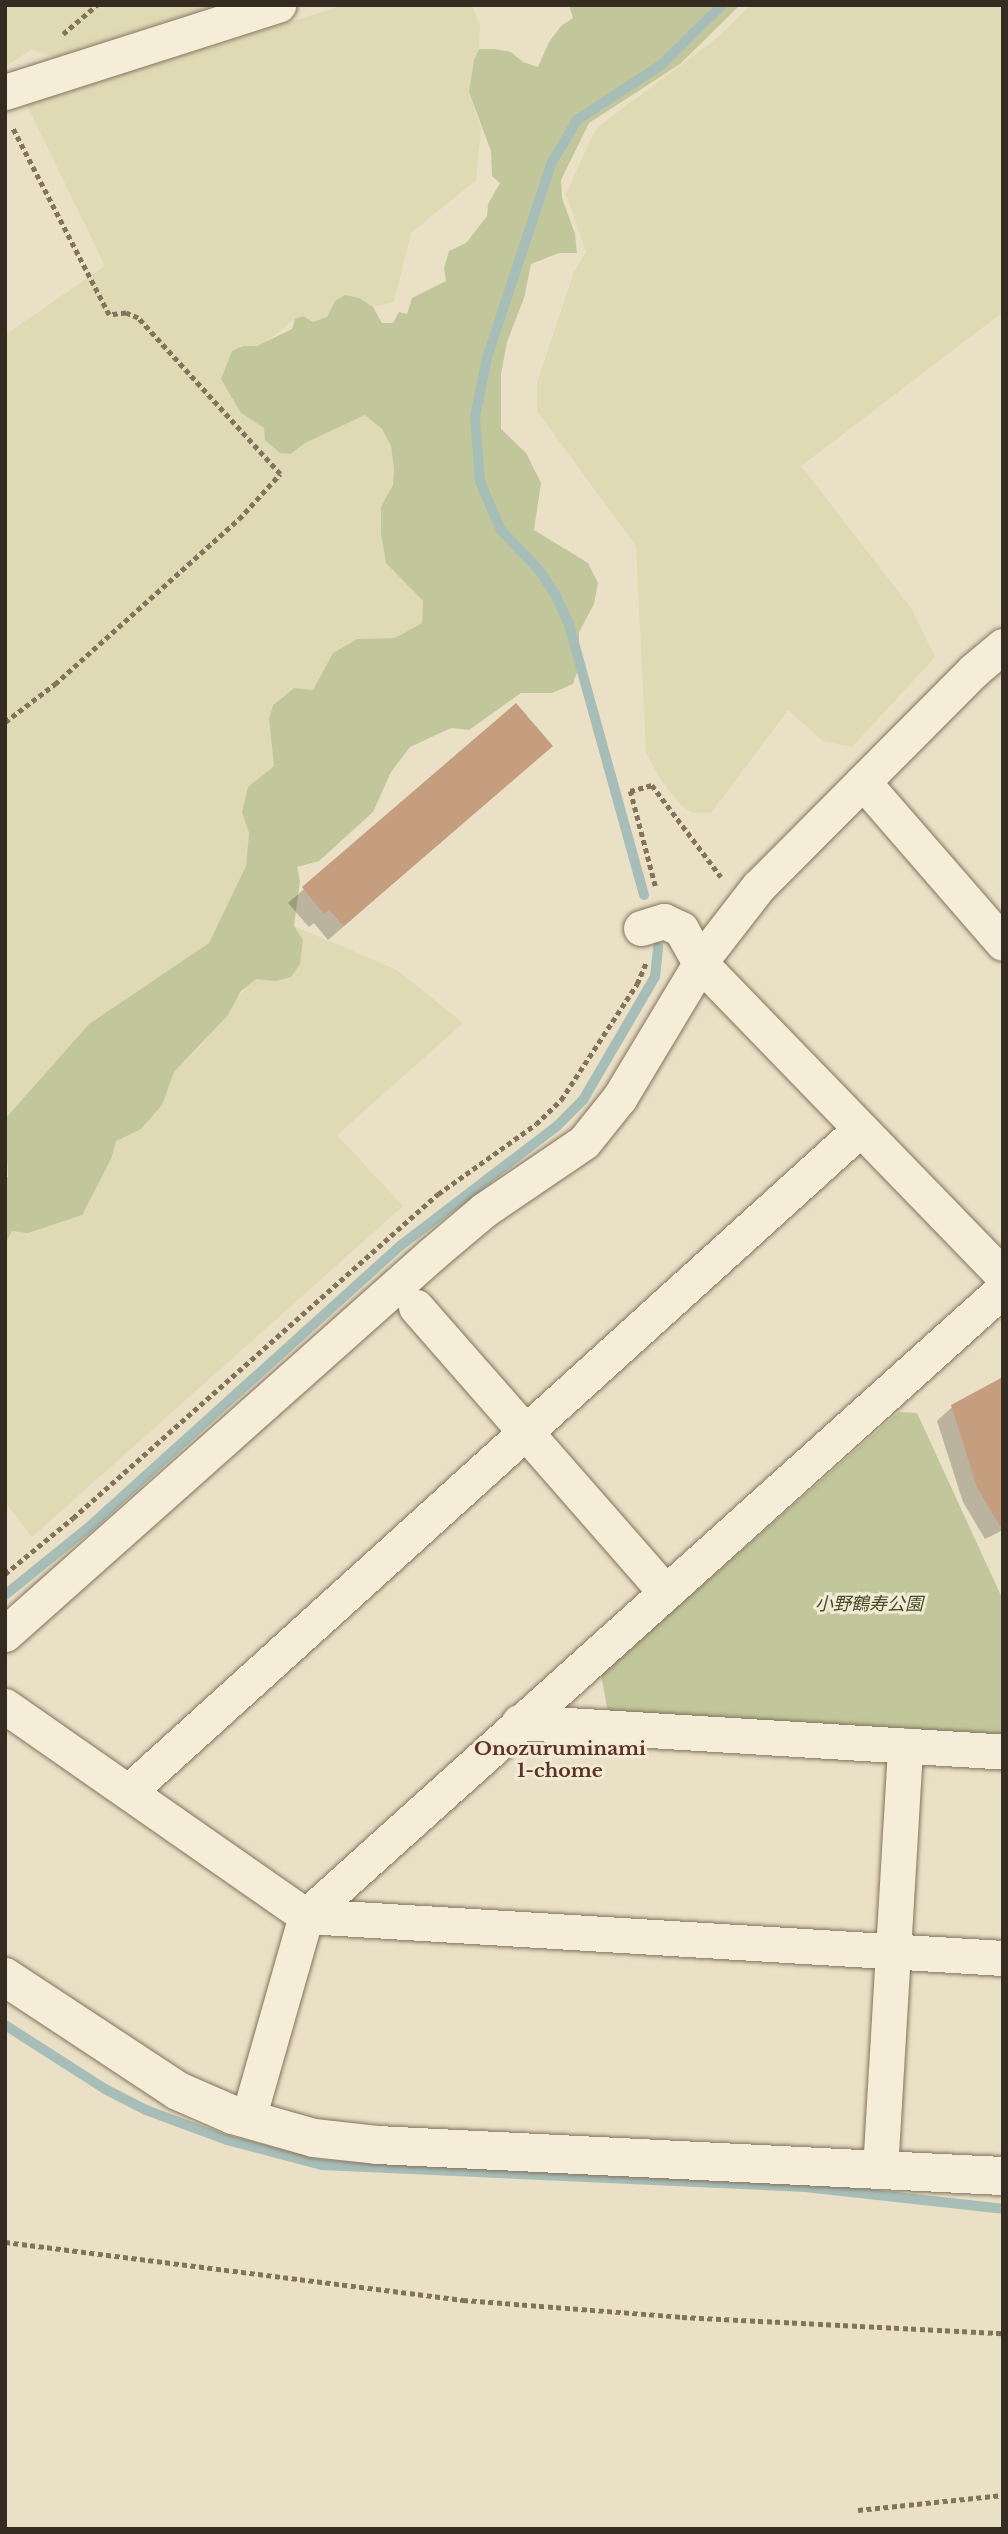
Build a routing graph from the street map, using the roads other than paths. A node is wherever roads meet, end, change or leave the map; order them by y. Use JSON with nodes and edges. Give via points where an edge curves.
{"nodes":[{"id":1,"x":278,"y":5,"type":"edge"},
{"id":2,"x":5,"y":92,"type":"edge"},
{"id":3,"x":1003,"y":646,"type":"edge"},
{"id":4,"x":863,"y":782,"type":"junction"},
{"id":5,"x":652,"y":925,"type":"road end"},
{"id":6,"x":1003,"y":943,"type":"edge"},
{"id":7,"x":700,"y":964,"type":"junction"},
{"id":8,"x":860,"y":1129,"type":"junction"},
{"id":9,"x":1003,"y":1276,"type":"edge"},
{"id":10,"x":1003,"y":1289,"type":"edge"},
{"id":11,"x":416,"y":1307,"type":"dead end"},
{"id":12,"x":526,"y":1432,"type":"junction"},
{"id":13,"x":666,"y":1591,"type":"junction"},
{"id":14,"x":5,"y":1634,"type":"edge"},
{"id":15,"x":5,"y":1706,"type":"edge"},
{"id":16,"x":519,"y":1722,"type":"junction"},
{"id":17,"x":905,"y":1746,"type":"junction"},
{"id":18,"x":1003,"y":1752,"type":"edge"},
{"id":19,"x":129,"y":1791,"type":"junction"},
{"id":20,"x":306,"y":1916,"type":"junction"},
{"id":21,"x":892,"y":1953,"type":"junction"},
{"id":22,"x":1003,"y":1958,"type":"edge"},
{"id":23,"x":5,"y":1977,"type":"edge"},
{"id":24,"x":248,"y":2119,"type":"junction"},
{"id":25,"x":880,"y":2170,"type":"junction"},
{"id":26,"x":1003,"y":2176,"type":"edge"}],
"edges":[{"from":1,"to":2,"type":"street"},
{"from":3,"to":4,"type":"street","via":[[972,671]]},
{"from":4,"to":6,"type":"street"},
{"from":4,"to":7,"type":"street","via":[[742,906]]},
{"from":5,"to":7,"type":"street","via":[[681,929]]},
{"from":7,"to":8,"type":"street"},
{"from":7,"to":14,"type":"street","via":[[620,1097],[584,1142],[484,1210],[432,1254]]},
{"from":8,"to":9,"type":"street"},
{"from":8,"to":12,"type":"street"},
{"from":10,"to":13,"type":"street"},
{"from":11,"to":12,"type":"street"},
{"from":12,"to":13,"type":"street"},
{"from":12,"to":19,"type":"street"},
{"from":13,"to":16,"type":"street"},
{"from":15,"to":19,"type":"street"},
{"from":16,"to":17,"type":"street"},
{"from":16,"to":20,"type":"street"},
{"from":17,"to":18,"type":"street"},
{"from":17,"to":21,"type":"street"},
{"from":19,"to":20,"type":"street"},
{"from":20,"to":21,"type":"street"},
{"from":20,"to":24,"type":"street"},
{"from":21,"to":22,"type":"street"},
{"from":21,"to":25,"type":"street"},
{"from":23,"to":24,"type":"street","via":[[178,2091]]},
{"from":24,"to":25,"type":"street","via":[[341,2142]]},
{"from":25,"to":26,"type":"street"}]}
